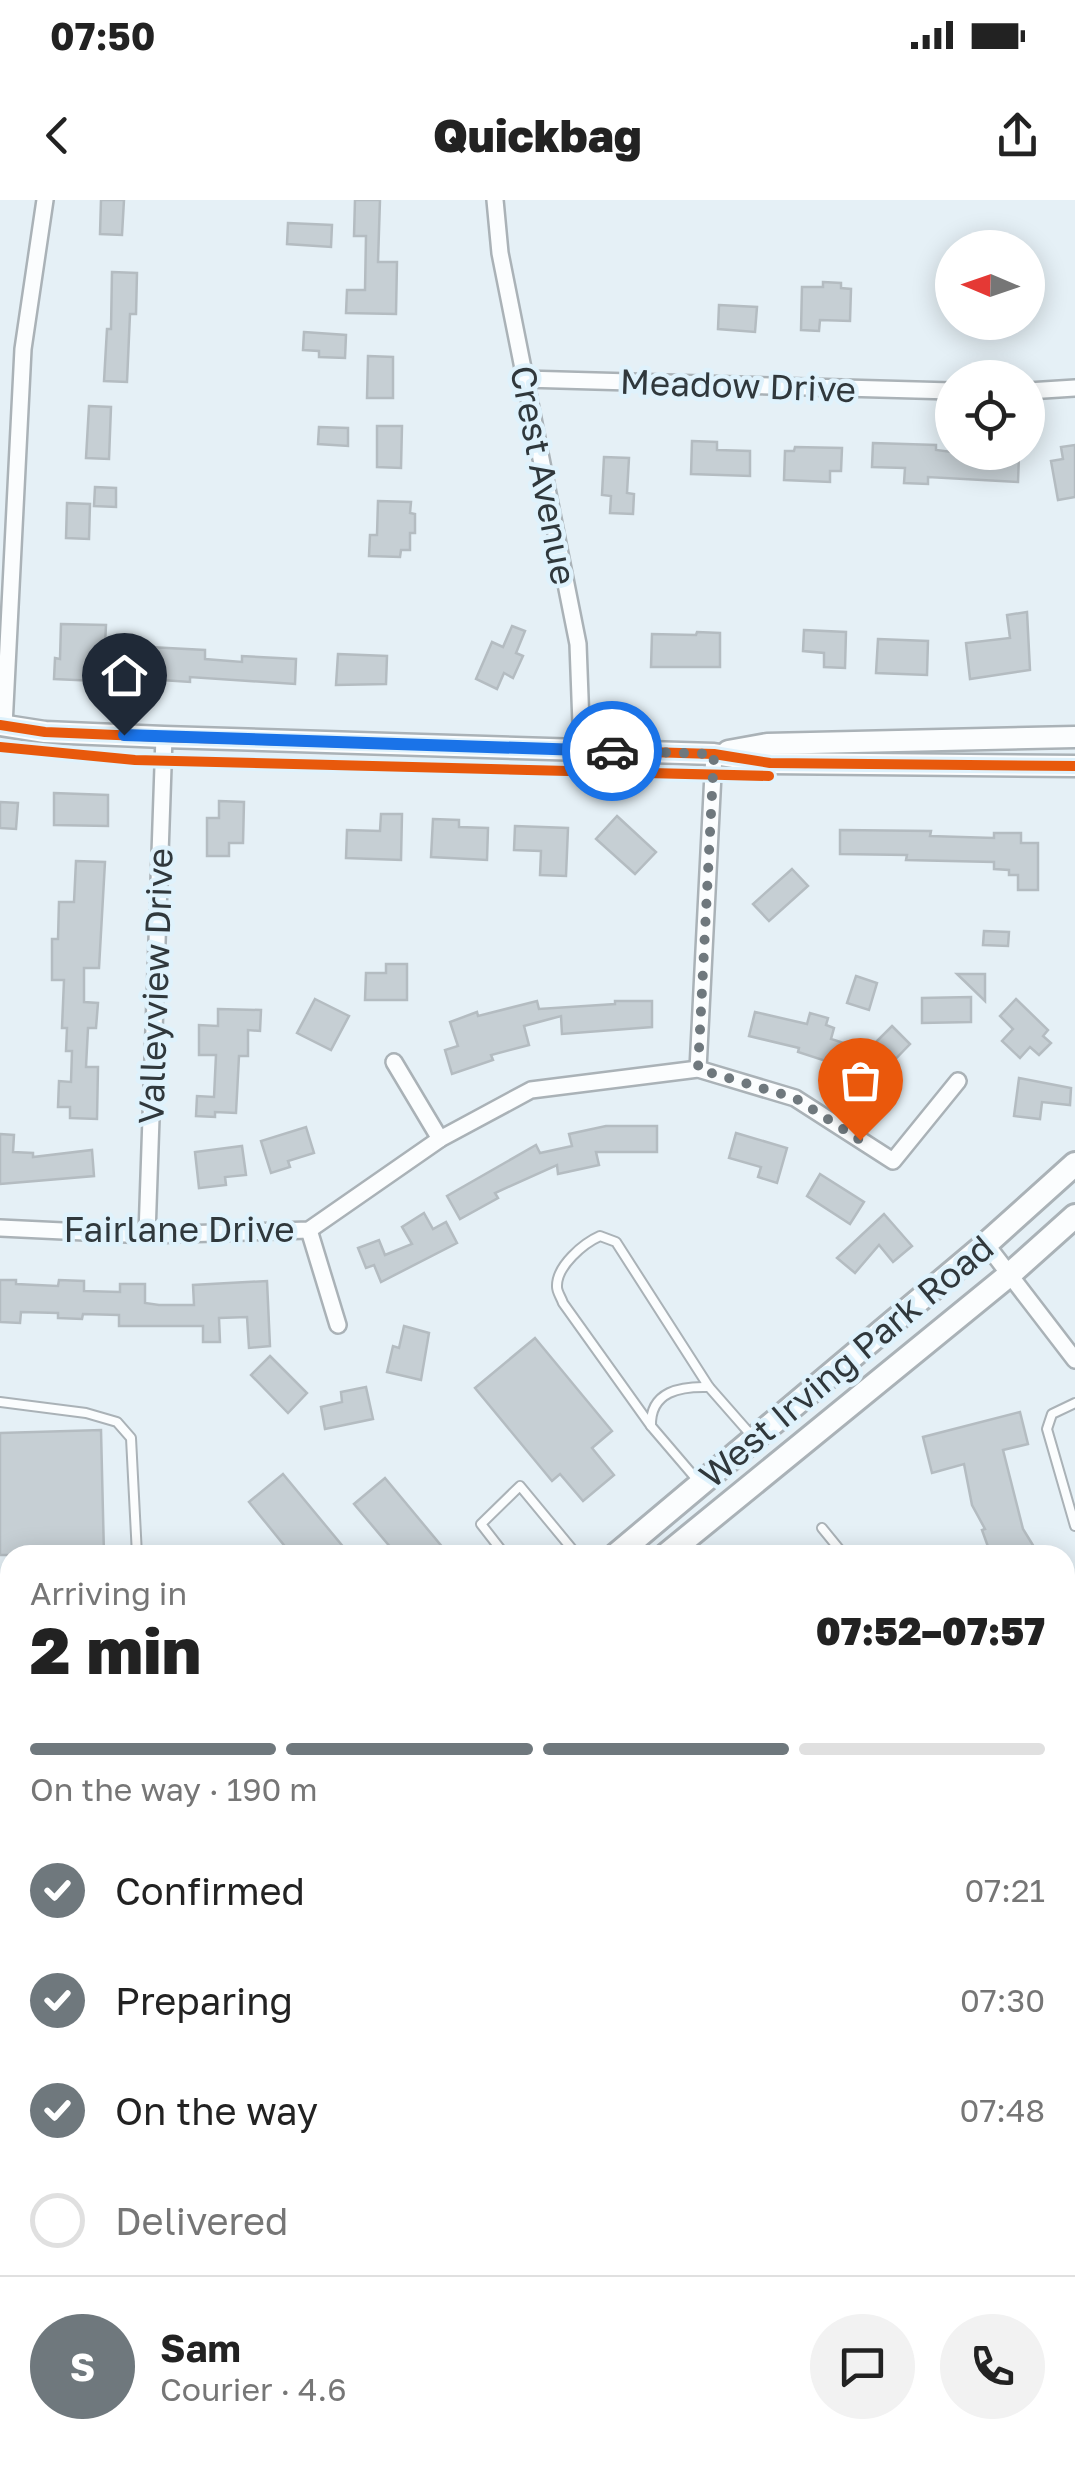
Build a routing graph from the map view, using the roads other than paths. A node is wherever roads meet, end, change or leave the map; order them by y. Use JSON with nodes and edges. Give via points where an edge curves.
{"nodes":[{"id":1,"x":45,"y":200,"type":"edge"},
{"id":2,"x":495,"y":200,"type":"edge"},
{"id":3,"x":524,"y":379,"type":"junction"},
{"id":4,"x":1075,"y":388,"type":"edge"},
{"id":5,"x":1045,"y":390,"type":"edge"},
{"id":6,"x":935,"y":391,"type":"edge"},
{"id":7,"x":2,"y":726,"type":"edge"},
{"id":8,"x":164,"y":737,"type":"junction"},
{"id":9,"x":1075,"y":737,"type":"edge"},
{"id":10,"x":582,"y":751,"type":"junction"},
{"id":11,"x":714,"y":754,"type":"junction"},
{"id":12,"x":1075,"y":766,"type":"edge"},
{"id":13,"x":394,"y":1062,"type":"dead end"},
{"id":14,"x":698,"y":1069,"type":"junction"},
{"id":15,"x":958,"y":1081,"type":"dead end"},
{"id":16,"x":440,"y":1139,"type":"junction"},
{"id":17,"x":1075,"y":1164,"type":"edge"},
{"id":18,"x":1075,"y":1216,"type":"edge"},
{"id":19,"x":0,"y":1228,"type":"edge"},
{"id":20,"x":309,"y":1230,"type":"junction"},
{"id":21,"x":147,"y":1235,"type":"junction"},
{"id":22,"x":986,"y":1244,"type":"junction"},
{"id":23,"x":1009,"y":1275,"type":"junction"},
{"id":24,"x":338,"y":1325,"type":"dead end"},
{"id":25,"x":1075,"y":1360,"type":"edge"},
{"id":26,"x":709,"y":1387,"type":"junction"},
{"id":27,"x":0,"y":1402,"type":"edge"},
{"id":28,"x":1075,"y":1403,"type":"edge"},
{"id":29,"x":651,"y":1426,"type":"junction"},
{"id":30,"x":755,"y":1439,"type":"junction"},
{"id":31,"x":700,"y":1484,"type":"junction"},
{"id":32,"x":1075,"y":1526,"type":"edge"},
{"id":33,"x":822,"y":1528,"type":"dead end"},
{"id":34,"x":136,"y":1545,"type":"edge"},
{"id":35,"x":497,"y":1545,"type":"edge"},
{"id":36,"x":569,"y":1545,"type":"edge"},
{"id":37,"x":628,"y":1545,"type":"edge"},
{"id":38,"x":678,"y":1545,"type":"edge"},
{"id":39,"x":836,"y":1545,"type":"edge"}],
"edges":[{"from":1,"to":7,"type":"street","via":[[22,349]]},
{"from":2,"to":3,"type":"street","name":"Crest Avenue"},
{"from":3,"to":6,"type":"street","name":"Meadow Drive"},
{"from":3,"to":10,"type":"street","name":"Crest Avenue","via":[[578,644]]},
{"from":4,"to":5,"type":"street"},
{"from":7,"to":8,"type":"street"},
{"from":8,"to":10,"type":"street"},
{"from":8,"to":21,"type":"street","name":"Valleyview Drive"},
{"from":9,"to":11,"type":"street","via":[[768,744]]},
{"from":10,"to":11,"type":"street"},
{"from":11,"to":12,"type":"street","via":[[770,762]]},
{"from":11,"to":14,"type":"street"},
{"from":13,"to":16,"type":"street"},
{"from":14,"to":15,"type":"street","name":"Fairlane Drive","via":[[795,1098],[893,1162]]},
{"from":14,"to":16,"type":"street","name":"Fairlane Drive","via":[[531,1090]]},
{"from":16,"to":20,"type":"street","name":"Fairlane Drive"},
{"from":17,"to":22,"type":"main road","name":"West Irving Park Road"},
{"from":18,"to":23,"type":"main road","name":"West Irving Park Road"},
{"from":19,"to":21,"type":"street","name":"Fairlane Drive"},
{"from":20,"to":21,"type":"street","name":"Fairlane Drive"},
{"from":20,"to":24,"type":"street"},
{"from":22,"to":23,"type":"street"},
{"from":22,"to":30,"type":"main road","name":"West Irving Park Road"},
{"from":23,"to":25,"type":"street"},
{"from":23,"to":38,"type":"main road","name":"West Irving Park Road"},
{"from":26,"to":29,"type":"lane","via":[[682,1386],[658,1399]]},
{"from":26,"to":29,"type":"lane","via":[[616,1242],[600,1236],[585,1243],[562,1272],[557,1286],[563,1303]]},
{"from":26,"to":30,"type":"lane"},
{"from":27,"to":34,"type":"lane","via":[[117,1422],[131,1438]]},
{"from":28,"to":32,"type":"lane","via":[[1052,1414],[1047,1430]]},
{"from":29,"to":31,"type":"lane"},
{"from":30,"to":31,"type":"main road","name":"West Irving Park Road"},
{"from":31,"to":37,"type":"main road","name":"West Irving Park Road"},
{"from":33,"to":39,"type":"lane"},
{"from":35,"to":36,"type":"lane","via":[[481,1524],[520,1486]]}]}
